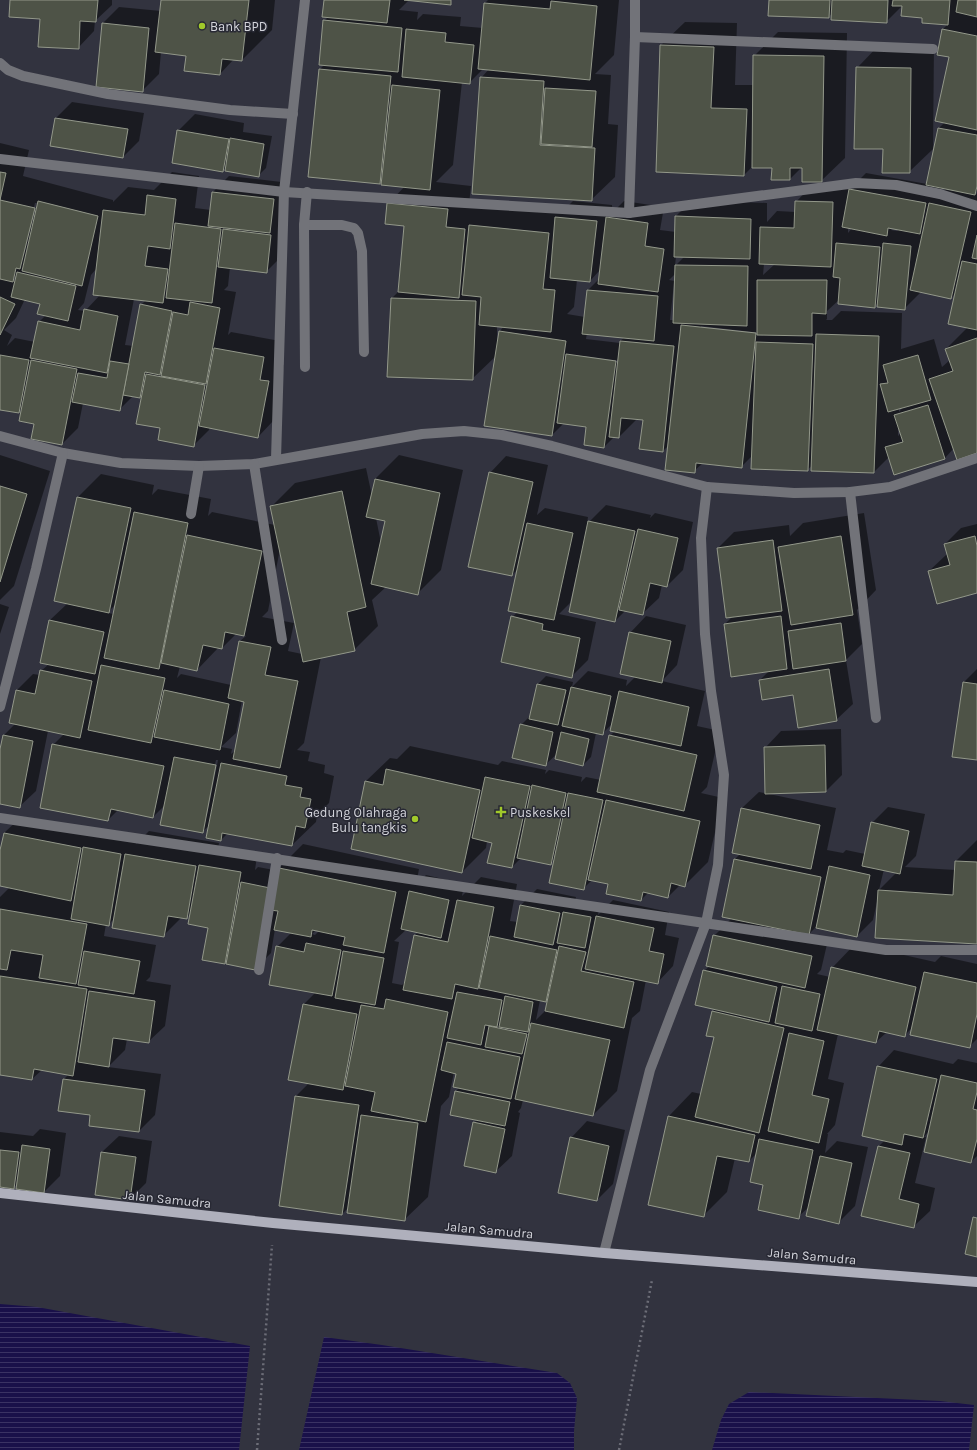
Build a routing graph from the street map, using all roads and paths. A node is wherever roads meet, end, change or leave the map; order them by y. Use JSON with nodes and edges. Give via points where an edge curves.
{"nodes":[{"id":1,"x":305,"y":0,"type":"edge"},
{"id":2,"x":635,"y":0,"type":"edge"},
{"id":3,"x":635,"y":37,"type":"junction"},
{"id":4,"x":933,"y":49,"type":"dead end"},
{"id":5,"x":0,"y":63,"type":"edge"},
{"id":6,"x":293,"y":114,"type":"junction"},
{"id":7,"x":0,"y":159,"type":"edge"},
{"id":8,"x":284,"y":192,"type":"junction"},
{"id":9,"x":307,"y":192,"type":"junction"},
{"id":10,"x":977,"y":206,"type":"edge"},
{"id":11,"x":628,"y":212,"type":"junction"},
{"id":12,"x":304,"y":225,"type":"junction"},
{"id":13,"x":364,"y":352,"type":"dead end"},
{"id":14,"x":305,"y":367,"type":"dead end"},
{"id":15,"x":0,"y":436,"type":"edge"},
{"id":16,"x":63,"y":453,"type":"junction"},
{"id":17,"x":977,"y":458,"type":"edge"},
{"id":18,"x":276,"y":459,"type":"junction"},
{"id":19,"x":254,"y":464,"type":"junction"},
{"id":20,"x":199,"y":466,"type":"junction"},
{"id":21,"x":707,"y":487,"type":"junction"},
{"id":22,"x":850,"y":492,"type":"junction"},
{"id":23,"x":192,"y":514,"type":"dead end"},
{"id":24,"x":282,"y":640,"type":"dead end"},
{"id":25,"x":0,"y":707,"type":"edge"},
{"id":26,"x":876,"y":718,"type":"dead end"},
{"id":27,"x":0,"y":818,"type":"edge"},
{"id":28,"x":277,"y":858,"type":"junction"},
{"id":29,"x":706,"y":923,"type":"junction"},
{"id":30,"x":977,"y":950,"type":"edge"},
{"id":31,"x":259,"y":970,"type":"dead end"},
{"id":32,"x":0,"y":1193,"type":"edge"},
{"id":33,"x":273,"y":1223,"type":"junction"},
{"id":34,"x":604,"y":1253,"type":"junction"},
{"id":35,"x":657,"y":1257,"type":"junction"},
{"id":36,"x":977,"y":1282,"type":"edge"},
{"id":37,"x":257,"y":1450,"type":"edge"},
{"id":38,"x":619,"y":1450,"type":"edge"}],
"edges":[{"from":1,"to":6,"type":"street"},
{"from":2,"to":3,"type":"street"},
{"from":3,"to":4,"type":"street"},
{"from":3,"to":11,"type":"street"},
{"from":5,"to":6,"type":"street","via":[[8,70],[23,76],[108,94],[230,110]]},
{"from":6,"to":8,"type":"street"},
{"from":7,"to":8,"type":"street"},
{"from":8,"to":9,"type":"street"},
{"from":8,"to":18,"type":"street"},
{"from":9,"to":11,"type":"street"},
{"from":9,"to":12,"type":"street"},
{"from":10,"to":11,"type":"street","via":[[940,194],[896,185],[856,183]]},
{"from":12,"to":13,"type":"street","via":[[342,224],[354,228],[358,233],[362,250]]},
{"from":12,"to":14,"type":"street"},
{"from":15,"to":16,"type":"street"},
{"from":16,"to":20,"type":"street","via":[[120,463]]},
{"from":16,"to":25,"type":"street"},
{"from":17,"to":22,"type":"street","via":[[890,487]]},
{"from":18,"to":19,"type":"street"},
{"from":18,"to":21,"type":"street","via":[[422,434],[464,431],[502,435],[552,446]]},
{"from":19,"to":20,"type":"street"},
{"from":19,"to":24,"type":"street"},
{"from":20,"to":23,"type":"street"},
{"from":21,"to":22,"type":"street","via":[[794,493]]},
{"from":21,"to":29,"type":"street","via":[[701,538],[705,634],[724,775],[718,865]]},
{"from":22,"to":26,"type":"street"},
{"from":27,"to":28,"type":"street"},
{"from":28,"to":29,"type":"street"},
{"from":28,"to":31,"type":"street"},
{"from":29,"to":30,"type":"street","via":[[886,950]]},
{"from":29,"to":34,"type":"street","via":[[650,1070]]},
{"from":32,"to":33,"type":"main road","name":"Jalan Samudra"},
{"from":33,"to":34,"type":"main road","name":"Jalan Samudra"},
{"from":33,"to":37,"type":"path"},
{"from":34,"to":35,"type":"main road","name":"Jalan Samudra"},
{"from":35,"to":36,"type":"main road","name":"Jalan Samudra"},
{"from":35,"to":38,"type":"path"}]}
